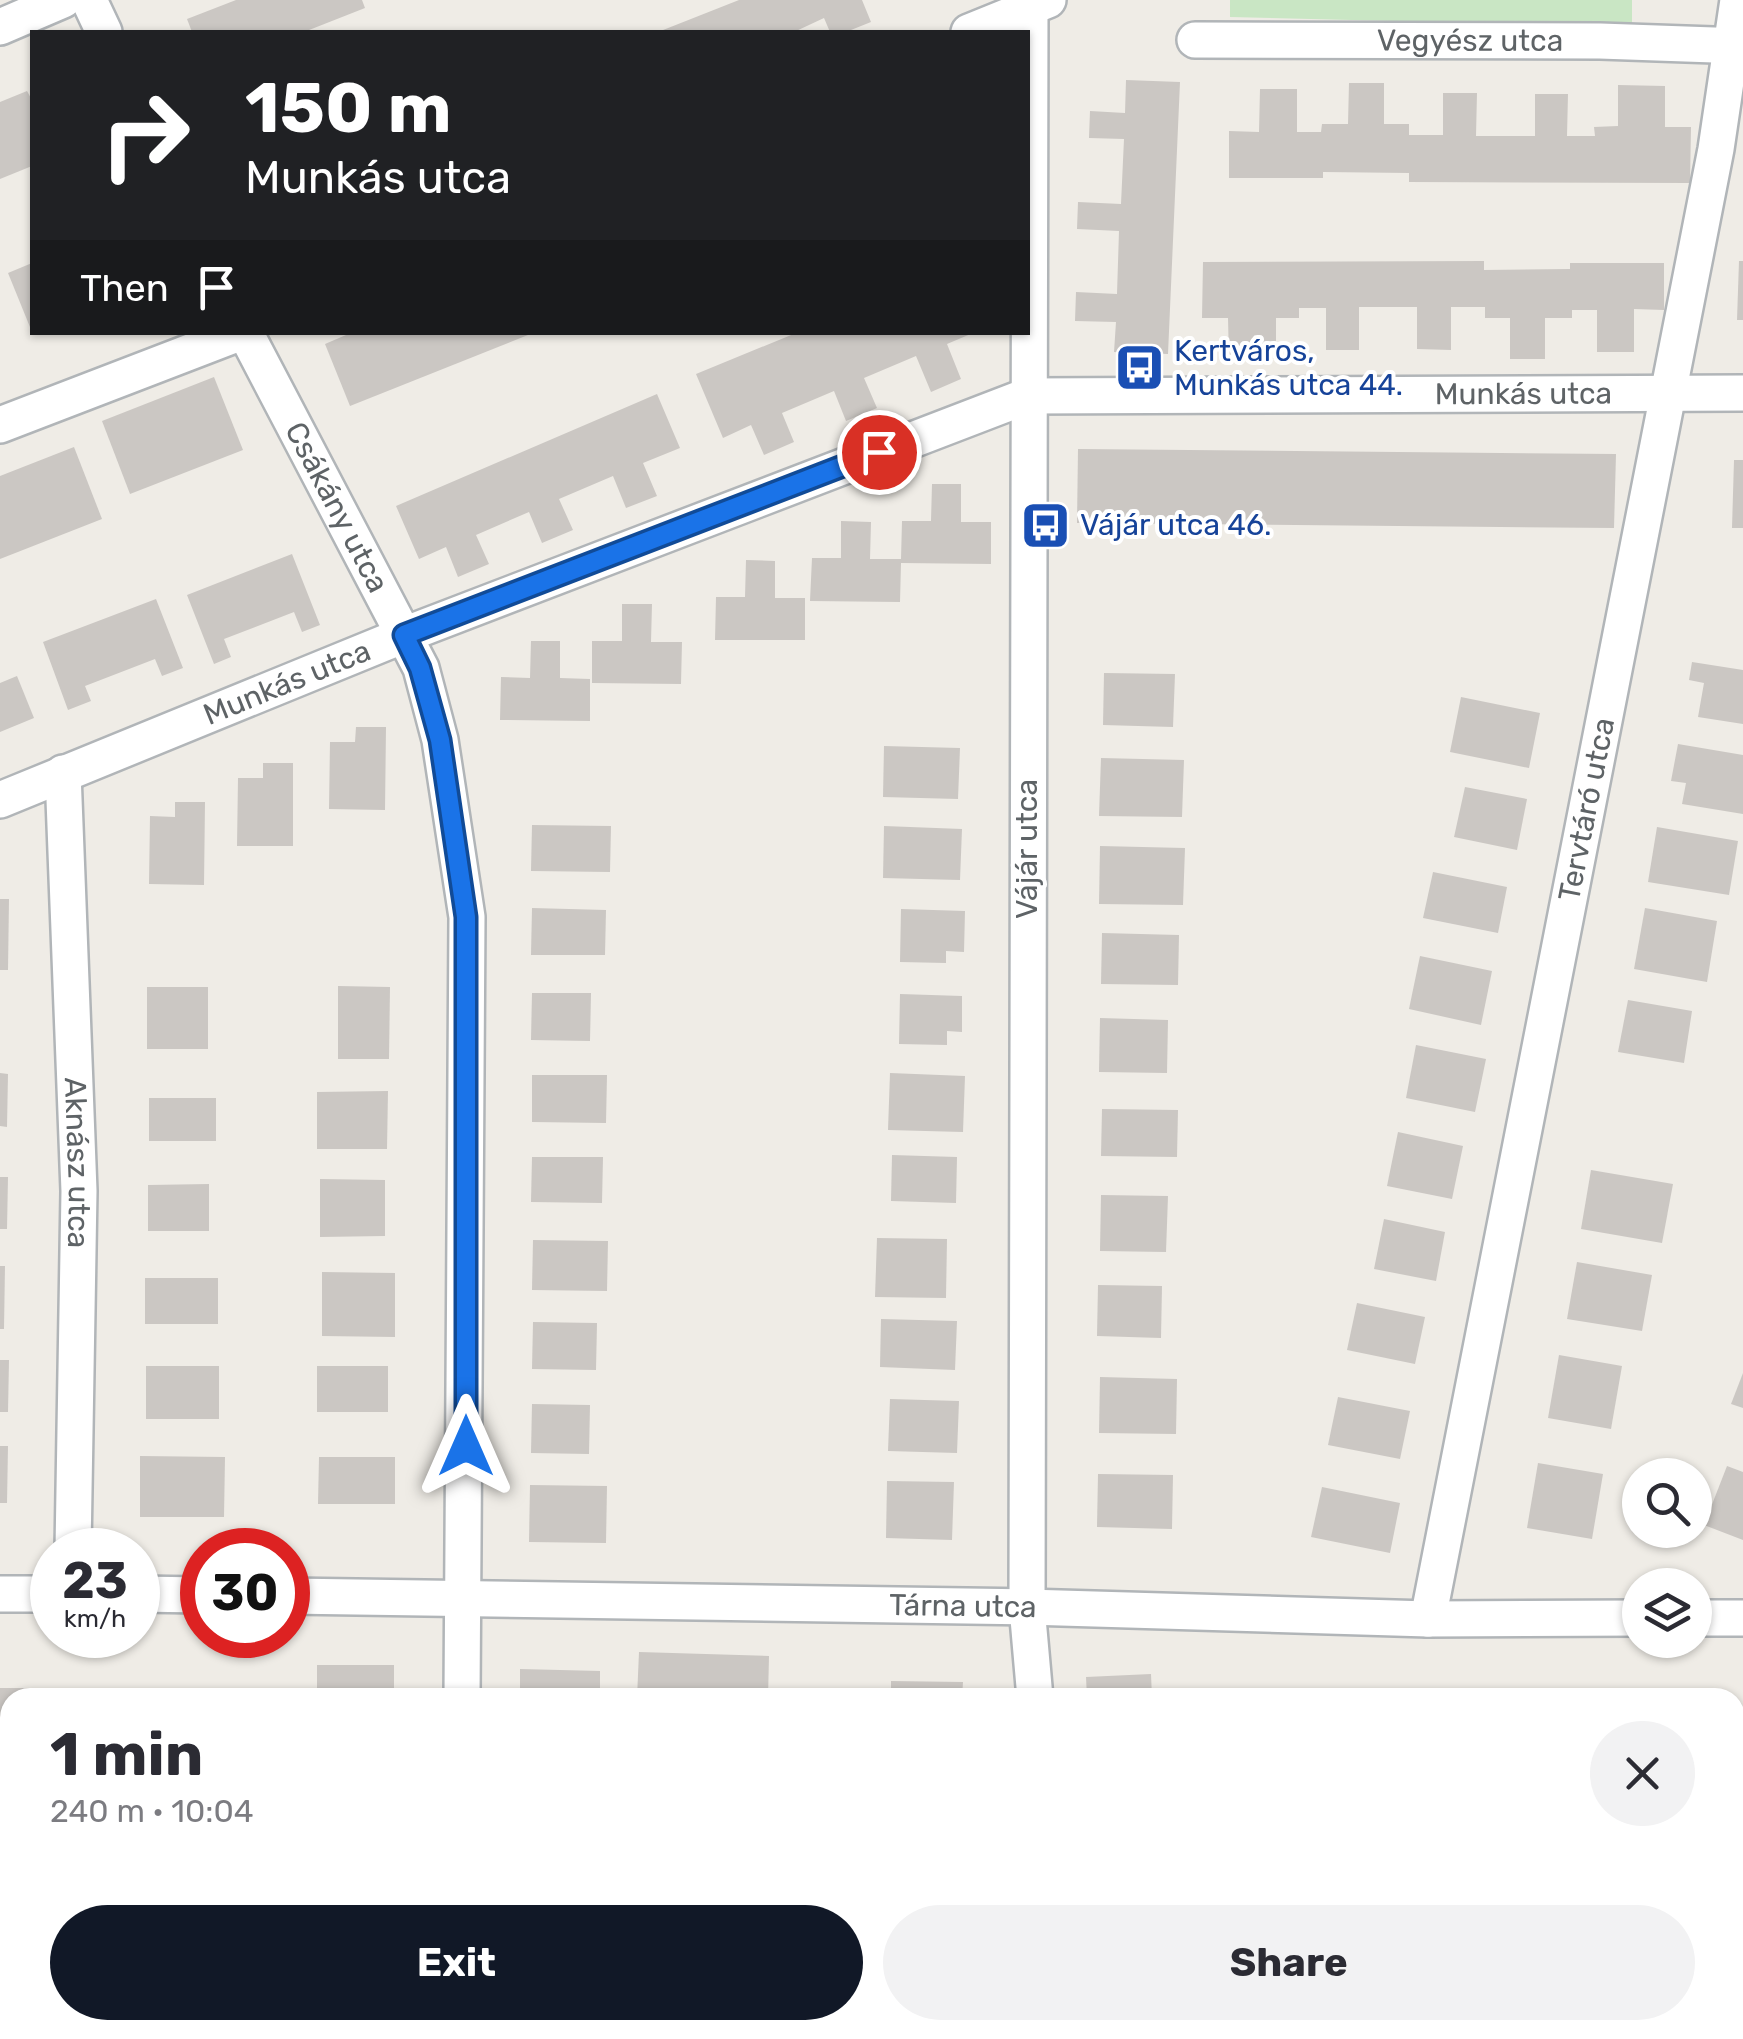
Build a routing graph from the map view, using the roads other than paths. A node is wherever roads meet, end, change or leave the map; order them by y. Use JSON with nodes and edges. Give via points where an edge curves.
{"nodes":[{"id":1,"x":62,"y":0,"type":"edge"},
{"id":2,"x":89,"y":0,"type":"edge"},
{"id":3,"x":1738,"y":0,"type":"edge"},
{"id":4,"x":1037,"y":2,"type":"edge"},
{"id":5,"x":0,"y":27,"type":"edge"},
{"id":6,"x":103,"y":30,"type":"edge"},
{"id":7,"x":973,"y":30,"type":"edge"},
{"id":8,"x":1195,"y":40,"type":"dead end"},
{"id":9,"x":1739,"y":45,"type":"edge"},
{"id":10,"x":1030,"y":308,"type":"edge"},
{"id":11,"x":236,"y":335,"type":"edge"},
{"id":12,"x":246,"y":335,"type":"edge"},
{"id":13,"x":1029,"y":335,"type":"edge"},
{"id":14,"x":1668,"y":391,"type":"junction"},
{"id":15,"x":1743,"y":393,"type":"edge"},
{"id":16,"x":1028,"y":396,"type":"junction"},
{"id":17,"x":0,"y":425,"type":"edge"},
{"id":18,"x":404,"y":635,"type":"junction"},
{"id":19,"x":63,"y":774,"type":"junction"},
{"id":20,"x":0,"y":800,"type":"edge"},
{"id":21,"x":73,"y":1528,"type":"edge"},
{"id":22,"x":0,"y":1594,"type":"edge"},
{"id":23,"x":30,"y":1594,"type":"edge"},
{"id":24,"x":310,"y":1596,"type":"edge"},
{"id":25,"x":465,"y":1598,"type":"junction"},
{"id":26,"x":1028,"y":1607,"type":"junction"},
{"id":27,"x":1622,"y":1618,"type":"edge"},
{"id":28,"x":1712,"y":1618,"type":"edge"},
{"id":29,"x":1743,"y":1618,"type":"edge"},
{"id":30,"x":1428,"y":1619,"type":"junction"},
{"id":31,"x":462,"y":1688,"type":"edge"},
{"id":32,"x":1034,"y":1688,"type":"edge"}],
"edges":[{"from":1,"to":5,"type":"street"},
{"from":2,"to":6,"type":"street"},
{"from":3,"to":9,"type":"street","name":"Tervtáró utca"},
{"from":4,"to":7,"type":"street"},
{"from":4,"to":10,"type":"street","name":"Vájár utca"},
{"from":8,"to":9,"type":"street","name":"Vegyész utca"},
{"from":9,"to":14,"type":"street","name":"Tervtáró utca"},
{"from":11,"to":17,"type":"street"},
{"from":12,"to":18,"type":"street","name":"Csákány utca"},
{"from":13,"to":16,"type":"street","name":"Vájár utca"},
{"from":14,"to":15,"type":"street","name":"Munkás utca"},
{"from":14,"to":16,"type":"street","name":"Munkás utca"},
{"from":14,"to":30,"type":"street","name":"Tervtáró utca"},
{"from":16,"to":18,"type":"street","name":"Munkás utca"},
{"from":16,"to":26,"type":"street","name":"Vájár utca"},
{"from":18,"to":19,"type":"street","name":"Munkás utca"},
{"from":18,"to":25,"type":"street","name":"Csákány utca","via":[[440,740],[466,917]]},
{"from":19,"to":20,"type":"street","name":"Munkás utca"},
{"from":19,"to":21,"type":"street","name":"Aknász utca","via":[[79,1191]]},
{"from":22,"to":23,"type":"street"},
{"from":24,"to":25,"type":"street","name":"Tárna utca"},
{"from":25,"to":26,"type":"street","name":"Tárna utca"},
{"from":25,"to":31,"type":"street","name":"Csákány utca"},
{"from":26,"to":30,"type":"street","name":"Tárna utca"},
{"from":26,"to":32,"type":"street","name":"Vájár utca"},
{"from":27,"to":30,"type":"street","name":"Tárna utca"},
{"from":28,"to":29,"type":"street"}]}
